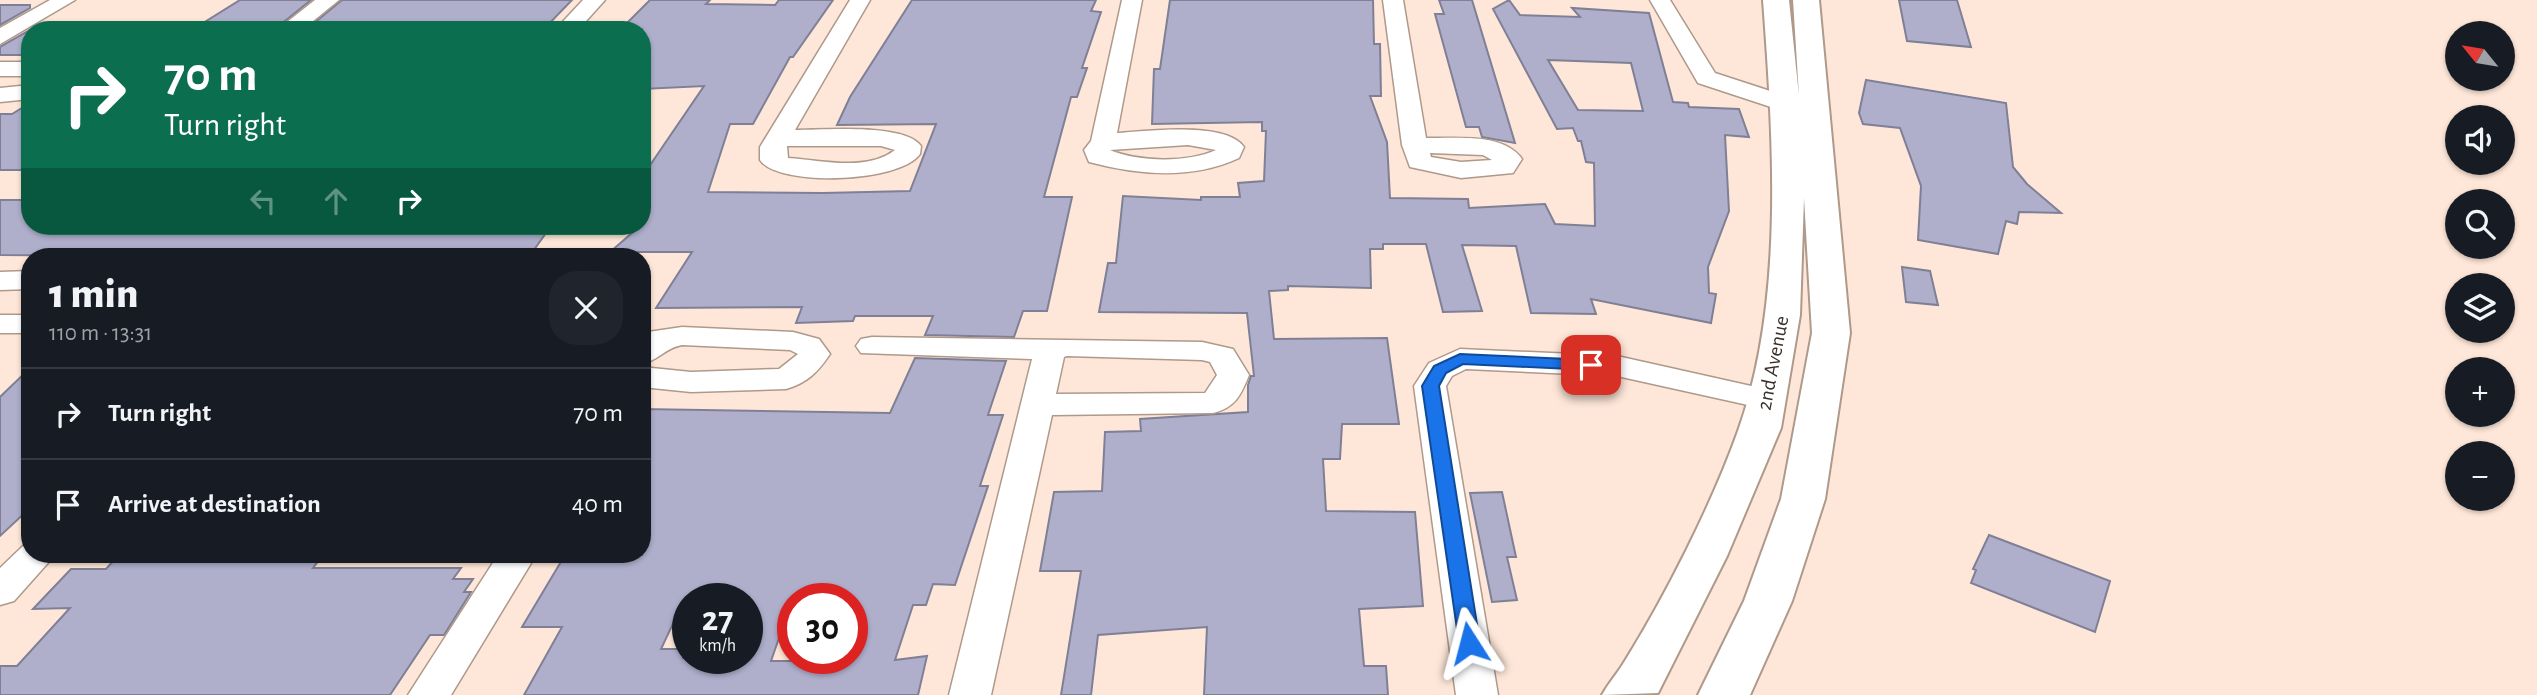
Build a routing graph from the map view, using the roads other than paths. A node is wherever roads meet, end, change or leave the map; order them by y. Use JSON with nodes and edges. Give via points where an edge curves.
{"nodes":[{"id":1,"x":65,"y":0,"type":"edge"},
{"id":2,"x":329,"y":0,"type":"edge"},
{"id":3,"x":595,"y":0,"type":"edge"},
{"id":4,"x":860,"y":0,"type":"edge"},
{"id":5,"x":1132,"y":0,"type":"edge"},
{"id":6,"x":1393,"y":0,"type":"edge"},
{"id":7,"x":1660,"y":0,"type":"edge"},
{"id":8,"x":1776,"y":0,"type":"edge"},
{"id":9,"x":1806,"y":0,"type":"edge"},
{"id":10,"x":28,"y":21,"type":"edge"},
{"id":11,"x":300,"y":21,"type":"edge"},
{"id":12,"x":575,"y":21,"type":"edge"},
{"id":13,"x":21,"y":25,"type":"edge"},
{"id":14,"x":0,"y":37,"type":"edge"},
{"id":15,"x":0,"y":69,"type":"edge"},
{"id":16,"x":21,"y":69,"type":"edge"},
{"id":17,"x":21,"y":93,"type":"edge"},
{"id":18,"x":0,"y":95,"type":"edge"},
{"id":19,"x":1786,"y":104,"type":"junction"},
{"id":20,"x":779,"y":138,"type":"dead end"},
{"id":21,"x":1103,"y":142,"type":"dead end"},
{"id":22,"x":1415,"y":145,"type":"dead end"},
{"id":23,"x":21,"y":280,"type":"edge"},
{"id":24,"x":0,"y":281,"type":"edge"},
{"id":25,"x":0,"y":324,"type":"edge"},
{"id":26,"x":21,"y":324,"type":"edge"},
{"id":27,"x":872,"y":346,"type":"dead end"},
{"id":28,"x":651,"y":347,"type":"edge"},
{"id":29,"x":1051,"y":350,"type":"junction"},
{"id":30,"x":651,"y":378,"type":"edge"},
{"id":31,"x":1766,"y":399,"type":"junction"},
{"id":32,"x":1036,"y":405,"type":"junction"},
{"id":33,"x":28,"y":563,"type":"edge"},
{"id":34,"x":512,"y":563,"type":"edge"},
{"id":35,"x":0,"y":592,"type":"edge"},
{"id":36,"x":429,"y":695,"type":"edge"},
{"id":37,"x":970,"y":695,"type":"edge"},
{"id":38,"x":1477,"y":695,"type":"edge"},
{"id":39,"x":1628,"y":695,"type":"edge"},
{"id":40,"x":1724,"y":695,"type":"edge"}],
"edges":[{"from":1,"to":10,"type":"street"},
{"from":2,"to":11,"type":"street"},
{"from":3,"to":12,"type":"street"},
{"from":4,"to":20,"type":"street"},
{"from":5,"to":21,"type":"street"},
{"from":6,"to":22,"type":"street"},
{"from":7,"to":19,"type":"street","via":[[1706,78]]},
{"from":8,"to":19,"type":"street","name":"2nd Avenue"},
{"from":9,"to":40,"type":"street","via":[[1831,333],[1803,499],[1769,601]]},
{"from":13,"to":14,"type":"street"},
{"from":15,"to":16,"type":"street"},
{"from":17,"to":18,"type":"street"},
{"from":19,"to":31,"type":"street","name":"2nd Avenue","via":[[1790,239],[1782,325]]},
{"from":23,"to":24,"type":"street"},
{"from":25,"to":26,"type":"street"},
{"from":27,"to":29,"type":"street"},
{"from":28,"to":30,"type":"street","via":[[659,339],[682,337],[793,341],[808,346],[814,354],[805,367],[786,379],[691,382]]},
{"from":29,"to":32,"type":"street"},
{"from":29,"to":32,"type":"street","via":[[1202,351],[1222,356],[1233,375],[1224,394],[1213,403]]},
{"from":31,"to":38,"type":"street","via":[[1617,366],[1460,359],[1440,370],[1430,386]]},
{"from":31,"to":39,"type":"street","name":"2nd Avenue","via":[[1761,423],[1716,535]]},
{"from":32,"to":37,"type":"street"},
{"from":33,"to":35,"type":"street"},
{"from":34,"to":36,"type":"street"}]}
